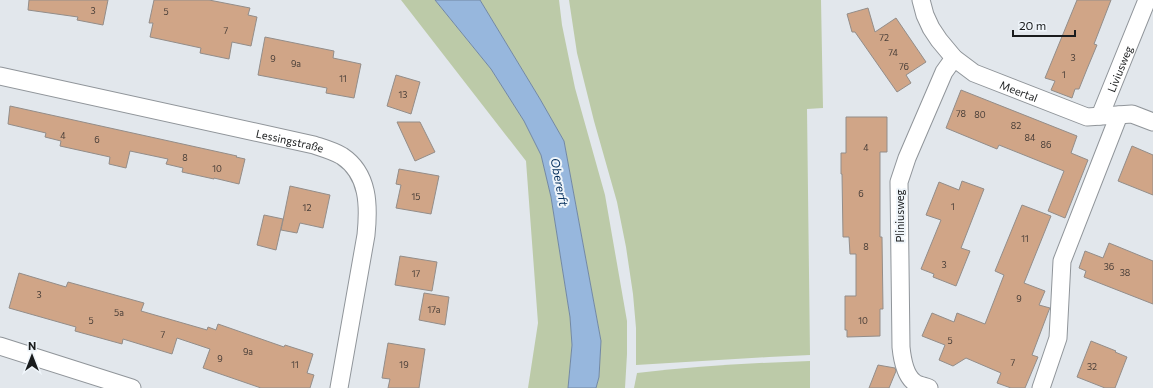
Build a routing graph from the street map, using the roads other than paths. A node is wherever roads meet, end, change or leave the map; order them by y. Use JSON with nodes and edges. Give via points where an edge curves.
{"nodes":[{"id":1,"x":921,"y":0,"type":"edge"},
{"id":2,"x":1147,"y":0,"type":"edge"},
{"id":3,"x":954,"y":58,"type":"junction"},
{"id":4,"x":0,"y":76,"type":"edge"},
{"id":5,"x":1119,"y":115,"type":"junction"},
{"id":6,"x":1100,"y":116,"type":"junction"},
{"id":7,"x":1153,"y":122,"type":"edge"},
{"id":8,"x":0,"y":346,"type":"edge"},
{"id":9,"x":918,"y":386,"type":"edge"},
{"id":10,"x":132,"y":388,"type":"edge"},
{"id":11,"x":339,"y":388,"type":"edge"},
{"id":12,"x":1041,"y":388,"type":"edge"}],
"edges":[{"from":1,"to":3,"type":"street","name":"Meertal","via":[[931,28]]},
{"from":2,"to":6,"type":"street","name":"Liviusweg"},
{"from":3,"to":6,"type":"street","name":"Meertal","via":[[974,73],[1087,117]]},
{"from":3,"to":9,"type":"street","name":"Pliniusweg","via":[[944,72],[899,182],[900,347],[904,366]]},
{"from":4,"to":11,"type":"street","name":"Lessingstraße","via":[[314,145],[333,151],[351,163],[363,181],[368,221]]},
{"from":5,"to":6,"type":"street","name":"Meertal"},
{"from":5,"to":7,"type":"street","name":"Meertal","via":[[1132,114]]},
{"from":5,"to":12,"type":"street","via":[[1062,261],[1058,338]]},
{"from":8,"to":10,"type":"street"}]}
